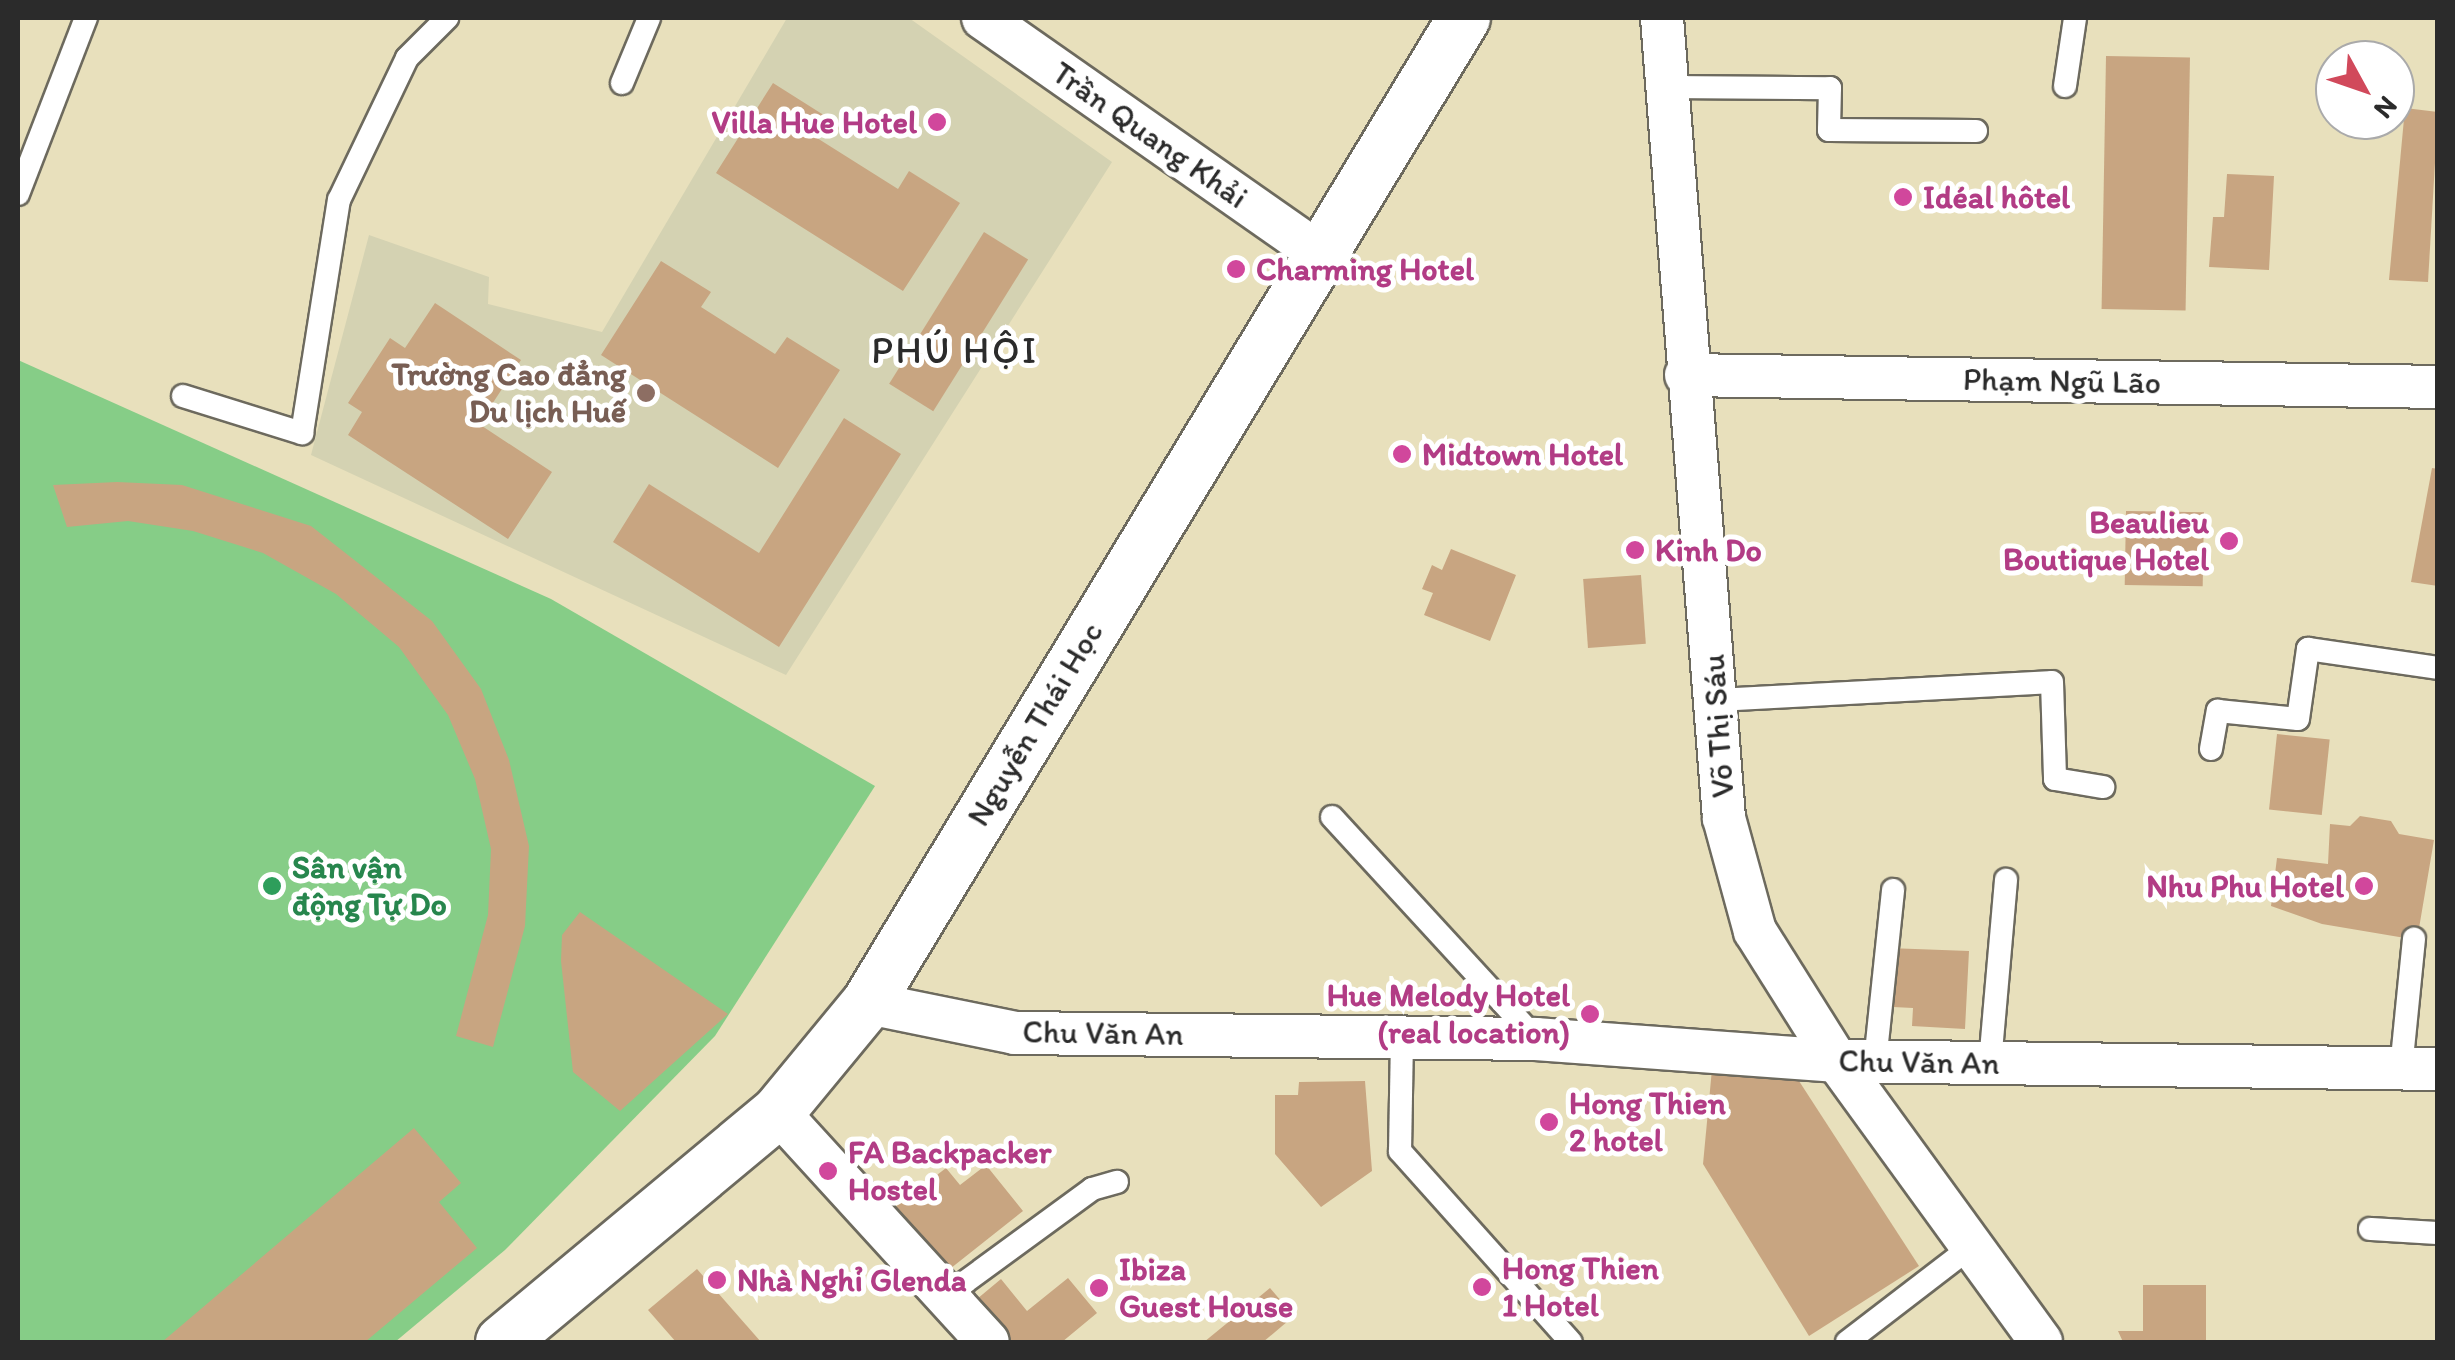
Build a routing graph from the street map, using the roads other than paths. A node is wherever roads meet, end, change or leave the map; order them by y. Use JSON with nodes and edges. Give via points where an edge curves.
{"nodes":[{"id":1,"x":86,"y":18,"type":"edge"},
{"id":2,"x":448,"y":18,"type":"edge"},
{"id":3,"x":649,"y":18,"type":"edge"},
{"id":4,"x":983,"y":18,"type":"edge"},
{"id":5,"x":1464,"y":18,"type":"edge"},
{"id":6,"x":1662,"y":18,"type":"edge"},
{"id":7,"x":2075,"y":18,"type":"edge"},
{"id":8,"x":622,"y":83,"type":"dead end"},
{"id":9,"x":2064,"y":86,"type":"dead end"},
{"id":10,"x":1667,"y":87,"type":"junction"},
{"id":11,"x":1976,"y":131,"type":"dead end"},
{"id":12,"x":18,"y":194,"type":"edge"},
{"id":13,"x":1317,"y":252,"type":"junction"},
{"id":14,"x":1686,"y":374,"type":"junction"},
{"id":15,"x":2438,"y":386,"type":"edge"},
{"id":16,"x":183,"y":396,"type":"dead end"},
{"id":17,"x":2438,"y":668,"type":"edge"},
{"id":18,"x":1719,"y":700,"type":"junction"},
{"id":19,"x":2211,"y":749,"type":"dead end"},
{"id":20,"x":2103,"y":786,"type":"dead end"},
{"id":21,"x":1332,"y":817,"type":"dead end"},
{"id":22,"x":2006,"y":880,"type":"dead end"},
{"id":23,"x":1893,"y":890,"type":"dead end"},
{"id":24,"x":2414,"y":939,"type":"dead end"},
{"id":25,"x":868,"y":1002,"type":"junction"},
{"id":26,"x":1402,"y":1038,"type":"junction"},
{"id":27,"x":1536,"y":1040,"type":"junction"},
{"id":28,"x":1856,"y":1062,"type":"junction"},
{"id":29,"x":1990,"y":1063,"type":"junction"},
{"id":30,"x":2419,"y":1069,"type":"edge"},
{"id":31,"x":778,"y":1112,"type":"junction"},
{"id":32,"x":1117,"y":1182,"type":"dead end"},
{"id":33,"x":2370,"y":1229,"type":"dead end"},
{"id":34,"x":2438,"y":1234,"type":"edge"},
{"id":35,"x":1972,"y":1246,"type":"junction"},
{"id":36,"x":946,"y":1296,"type":"junction"},
{"id":37,"x":502,"y":1342,"type":"edge"},
{"id":38,"x":988,"y":1342,"type":"edge"},
{"id":39,"x":1572,"y":1342,"type":"edge"},
{"id":40,"x":1848,"y":1342,"type":"edge"},
{"id":41,"x":2041,"y":1342,"type":"edge"}],
"edges":[{"from":1,"to":12,"type":"lane"},
{"from":2,"to":16,"type":"lane","via":[[407,58],[339,200],[302,433]]},
{"from":3,"to":8,"type":"lane"},
{"from":4,"to":13,"type":"street","name":"Trần Quang Khải"},
{"from":5,"to":13,"type":"street","name":"Nguyễn Thái Học"},
{"from":6,"to":10,"type":"street","name":"Võ Thị Sáu"},
{"from":7,"to":9,"type":"lane"},
{"from":10,"to":11,"type":"lane","via":[[1830,88],[1830,130]]},
{"from":10,"to":14,"type":"street","name":"Võ Thị Sáu"},
{"from":13,"to":25,"type":"street","name":"Nguyễn Thái Học"},
{"from":14,"to":15,"type":"street","name":"Phạm Ngũ Lão"},
{"from":14,"to":18,"type":"street","name":"Võ Thị Sáu"},
{"from":17,"to":19,"type":"lane","via":[[2308,649],[2298,720],[2218,711]]},
{"from":18,"to":20,"type":"lane","via":[[2052,682],[2054,779]]},
{"from":18,"to":28,"type":"street","name":"Võ Thị Sáu","via":[[1724,818],[1756,931]]},
{"from":21,"to":27,"type":"lane"},
{"from":22,"to":29,"type":"lane"},
{"from":23,"to":28,"type":"lane"},
{"from":24,"to":30,"type":"lane"},
{"from":25,"to":26,"type":"street","name":"Chu Văn An","via":[[1015,1033]]},
{"from":25,"to":31,"type":"street","name":"Nguyễn Thái Học"},
{"from":26,"to":27,"type":"street","name":"Chu Văn An"},
{"from":26,"to":39,"type":"lane","via":[[1400,1150]]},
{"from":27,"to":28,"type":"street","name":"Chu Văn An"},
{"from":28,"to":29,"type":"street","name":"Chu Văn An"},
{"from":28,"to":35,"type":"street","name":"Võ Thị Sáu"},
{"from":29,"to":30,"type":"street","name":"Chu Văn An"},
{"from":31,"to":36,"type":"street"},
{"from":31,"to":37,"type":"street","name":"Nguyễn Thái Học"},
{"from":32,"to":36,"type":"lane","via":[[1092,1189]]},
{"from":33,"to":34,"type":"lane"},
{"from":35,"to":40,"type":"lane"},
{"from":35,"to":41,"type":"street","name":"Võ Thị Sáu"},
{"from":36,"to":38,"type":"street"}]}
